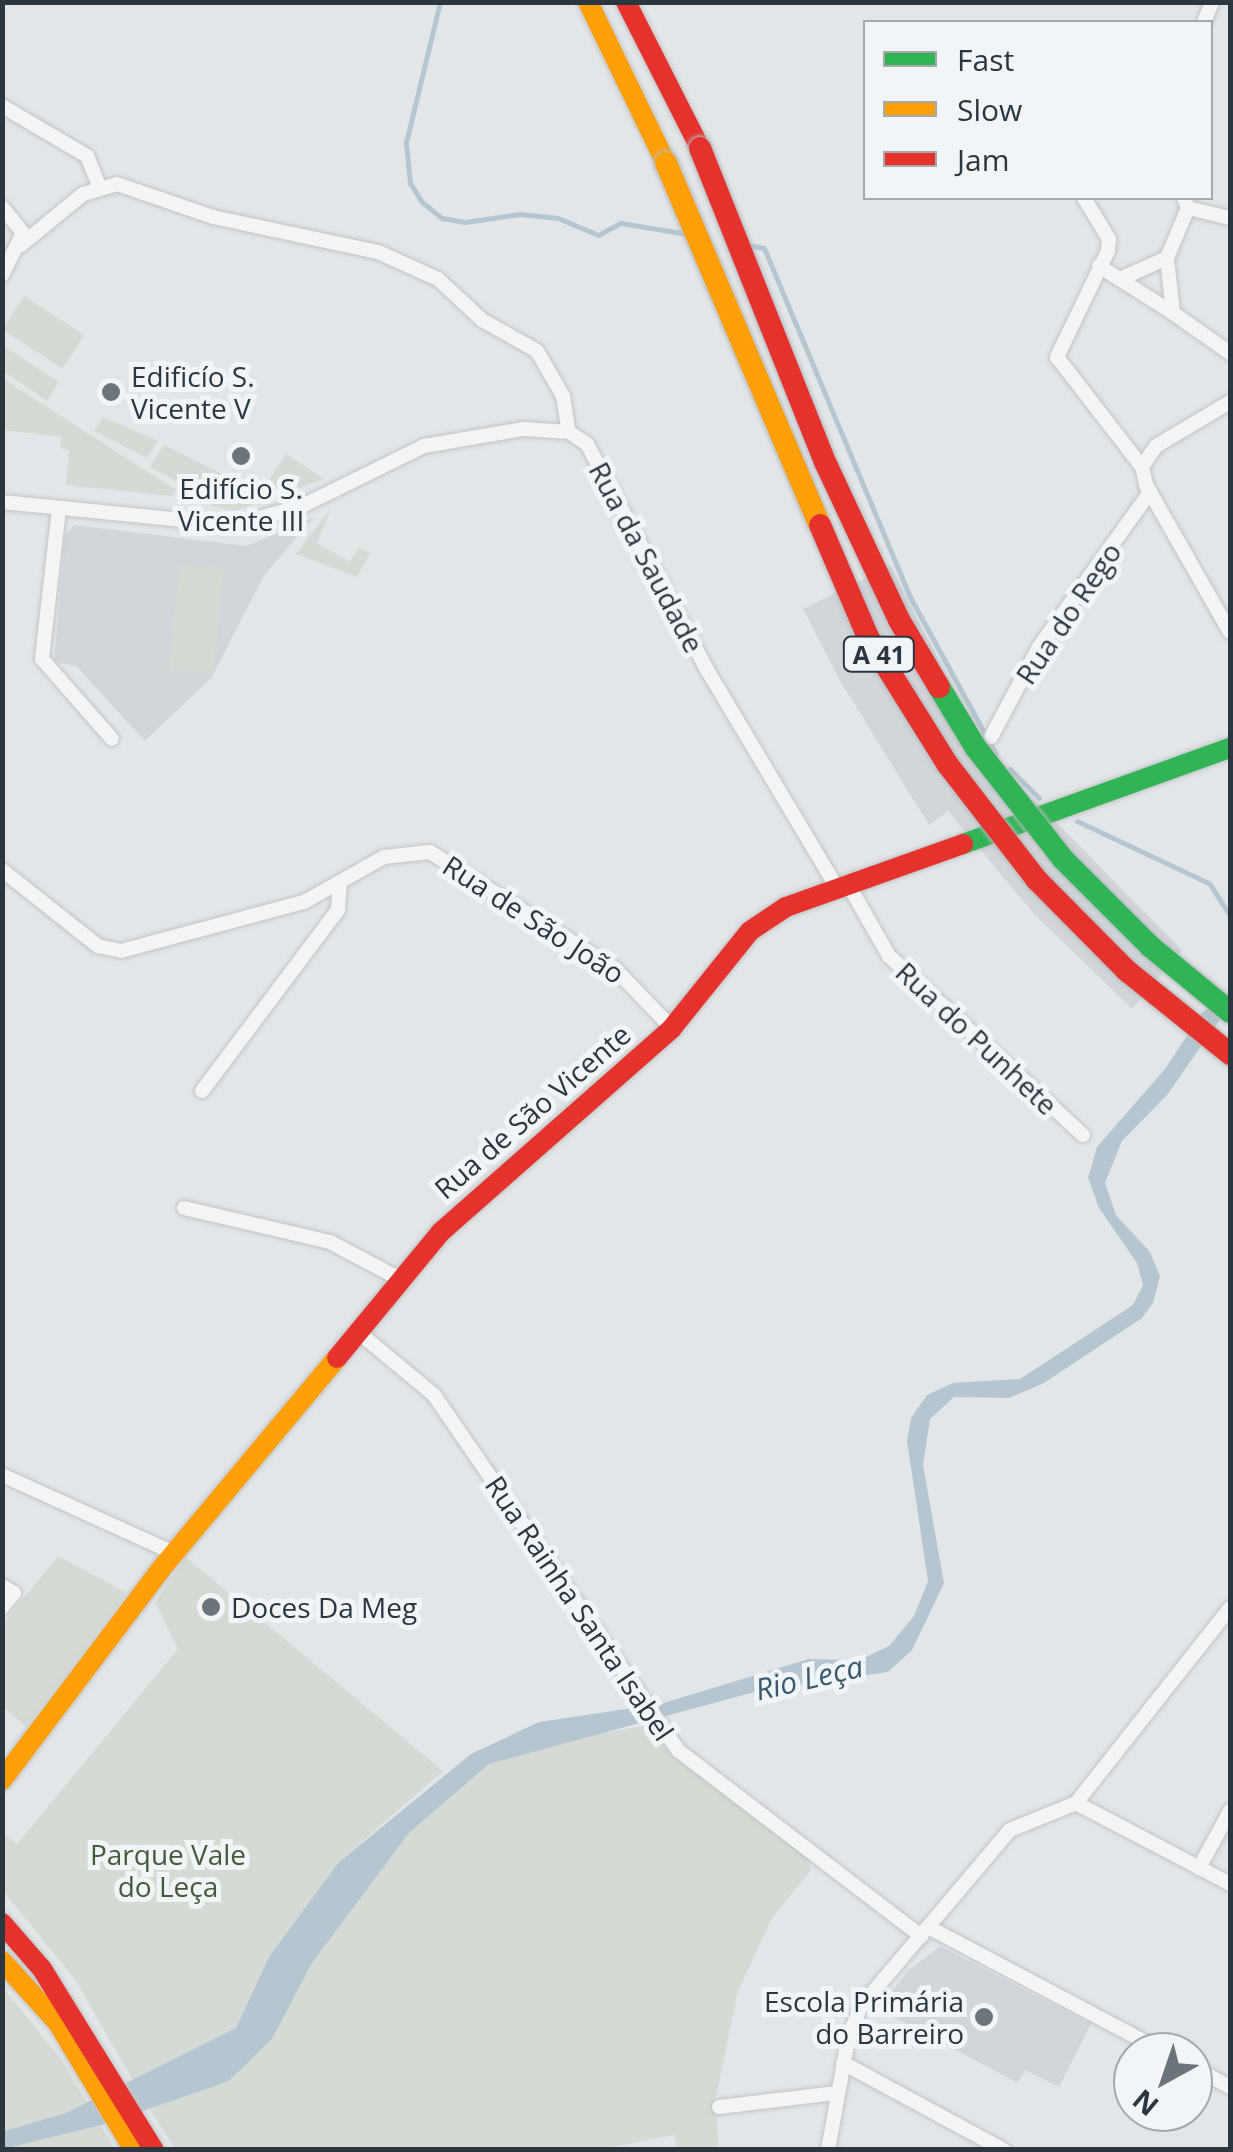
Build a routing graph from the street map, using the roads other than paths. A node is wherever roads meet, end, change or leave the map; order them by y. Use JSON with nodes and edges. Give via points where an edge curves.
{"nodes":[{"id":1,"x":588,"y":2,"type":"edge"},
{"id":2,"x":626,"y":2,"type":"edge"},
{"id":3,"x":2,"y":106,"type":"edge"},
{"id":4,"x":99,"y":186,"type":"junction"},
{"id":5,"x":1085,"y":200,"type":"edge"},
{"id":6,"x":1186,"y":203,"type":"edge"},
{"id":7,"x":2,"y":206,"type":"edge"},
{"id":8,"x":1230,"y":218,"type":"edge"},
{"id":9,"x":20,"y":245,"type":"junction"},
{"id":10,"x":1167,"y":258,"type":"junction"},
{"id":11,"x":1100,"y":266,"type":"junction"},
{"id":12,"x":2,"y":275,"type":"edge"},
{"id":13,"x":1120,"y":278,"type":"junction"},
{"id":14,"x":1173,"y":313,"type":"junction"},
{"id":15,"x":1230,"y":353,"type":"edge"},
{"id":16,"x":1230,"y":402,"type":"edge"},
{"id":17,"x":569,"y":432,"type":"junction"},
{"id":18,"x":1142,"y":467,"type":"junction"},
{"id":19,"x":1150,"y":492,"type":"junction"},
{"id":20,"x":2,"y":502,"type":"edge"},
{"id":21,"x":59,"y":509,"type":"junction"},
{"id":22,"x":1230,"y":632,"type":"edge"},
{"id":23,"x":991,"y":736,"type":"dead end"},
{"id":24,"x":112,"y":739,"type":"dead end"},
{"id":25,"x":1230,"y":748,"type":"edge"},
{"id":26,"x":2,"y":870,"type":"edge"},
{"id":27,"x":340,"y":884,"type":"junction"},
{"id":28,"x":842,"y":886,"type":"junction"},
{"id":29,"x":1230,"y":1012,"type":"edge"},
{"id":30,"x":672,"y":1028,"type":"junction"},
{"id":31,"x":1230,"y":1054,"type":"edge"},
{"id":32,"x":202,"y":1092,"type":"dead end"},
{"id":33,"x":1083,"y":1134,"type":"dead end"},
{"id":34,"x":184,"y":1208,"type":"dead end"},
{"id":35,"x":400,"y":1279,"type":"junction"},
{"id":36,"x":357,"y":1330,"type":"junction"},
{"id":37,"x":2,"y":1475,"type":"edge"},
{"id":38,"x":174,"y":1553,"type":"junction"},
{"id":39,"x":2,"y":1586,"type":"edge"},
{"id":40,"x":2,"y":1608,"type":"edge"},
{"id":41,"x":1230,"y":1608,"type":"edge"},
{"id":42,"x":30,"y":1738,"type":"junction"},
{"id":43,"x":2,"y":1762,"type":"edge"},
{"id":44,"x":2,"y":1780,"type":"edge"},
{"id":45,"x":1076,"y":1803,"type":"junction"},
{"id":46,"x":1230,"y":1810,"type":"edge"},
{"id":47,"x":1199,"y":1868,"type":"junction"},
{"id":48,"x":1230,"y":1884,"type":"edge"},
{"id":49,"x":2,"y":1923,"type":"edge"},
{"id":50,"x":927,"y":1933,"type":"junction"},
{"id":51,"x":2,"y":1962,"type":"edge"},
{"id":52,"x":1124,"y":2032,"type":"edge"},
{"id":53,"x":88,"y":2056,"type":"junction"},
{"id":54,"x":844,"y":2063,"type":"junction"},
{"id":55,"x":837,"y":2093,"type":"junction"},
{"id":56,"x":719,"y":2107,"type":"dead end"},
{"id":57,"x":146,"y":2148,"type":"edge"},
{"id":58,"x":828,"y":2150,"type":"edge"},
{"id":59,"x":1004,"y":2150,"type":"edge"}],
"edges":[{"from":1,"to":31,"type":"main road","number":"A 41","bridge":true,"via":[[666,163],[868,637],[948,766],[1036,879],[1126,970]]},
{"from":2,"to":29,"type":"main road","number":"A 41","bridge":true,"via":[[700,148],[826,464],[899,620],[976,748],[1064,859],[1151,947]]},
{"from":3,"to":4,"type":"street","via":[[88,156]]},
{"from":4,"to":9,"type":"street"},
{"from":4,"to":17,"type":"street","via":[[136,188],[213,217],[378,252],[415,267],[482,320],[537,351],[564,396]]},
{"from":5,"to":11,"type":"street","via":[[1109,239]]},
{"from":6,"to":8,"type":"street"},
{"from":6,"to":10,"type":"street"},
{"from":7,"to":9,"type":"street","via":[[18,221]]},
{"from":9,"to":12,"type":"street"},
{"from":10,"to":13,"type":"street"},
{"from":10,"to":14,"type":"street"},
{"from":11,"to":13,"type":"street"},
{"from":11,"to":18,"type":"street","via":[[1056,356]]},
{"from":13,"to":14,"type":"street"},
{"from":14,"to":15,"type":"street"},
{"from":16,"to":18,"type":"street","via":[[1156,446]]},
{"from":17,"to":21,"type":"street","name":"Rua da Saudade","via":[[523,428],[424,446],[347,485],[234,526]]},
{"from":17,"to":28,"type":"street","name":"Rua da Saudade","via":[[587,444],[706,668]]},
{"from":18,"to":19,"type":"street"},
{"from":19,"to":22,"type":"street"},
{"from":19,"to":23,"type":"street","name":"Rua do Rego","via":[[1039,647]]},
{"from":20,"to":21,"type":"street","name":"Rua da Saudade"},
{"from":21,"to":24,"type":"street","via":[[42,659]]},
{"from":25,"to":28,"type":"main road","name":"Rua de São Vicente"},
{"from":26,"to":27,"type":"street","name":"Rua de São João","via":[[111,951],[304,902]]},
{"from":27,"to":30,"type":"street","name":"Rua de São João","via":[[384,857],[415,850],[439,856],[615,970],[651,999]]},
{"from":27,"to":32,"type":"street","via":[[338,910]]},
{"from":28,"to":30,"type":"main road","name":"Rua de São Vicente","via":[[776,912],[750,932]]},
{"from":28,"to":33,"type":"street","name":"Rua do Punhete","via":[[888,956]]},
{"from":30,"to":35,"type":"main road","name":"Rua de São Vicente","via":[[468,1205]]},
{"from":34,"to":35,"type":"street","via":[[330,1242]]},
{"from":35,"to":36,"type":"main road","name":"Rua de São Vicente"},
{"from":36,"to":38,"type":"main road","name":"Rua de São Vicente"},
{"from":36,"to":50,"type":"street","name":"Rua Rainha Santa Isabel","via":[[434,1395],[660,1730],[706,1774]]},
{"from":37,"to":38,"type":"street"},
{"from":38,"to":42,"type":"main road","name":"Rua de São Vicente"},
{"from":39,"to":40,"type":"street","via":[[14,1593]]},
{"from":41,"to":45,"type":"street"},
{"from":42,"to":43,"type":"main road","name":"Rua de São Vicente"},
{"from":42,"to":44,"type":"main road","name":"Rua de São Vicente"},
{"from":45,"to":47,"type":"street"},
{"from":45,"to":50,"type":"street","via":[[1010,1830]]},
{"from":46,"to":47,"type":"street"},
{"from":47,"to":48,"type":"street"},
{"from":49,"to":53,"type":"main road","via":[[42,1969]]},
{"from":50,"to":52,"type":"street","name":"Rua Rainha Santa Isabel"},
{"from":50,"to":54,"type":"street","via":[[862,2005]]},
{"from":51,"to":53,"type":"main road"},
{"from":53,"to":57,"type":"main road"},
{"from":54,"to":55,"type":"street"},
{"from":54,"to":59,"type":"street"},
{"from":55,"to":56,"type":"street"},
{"from":55,"to":58,"type":"street"}]}
